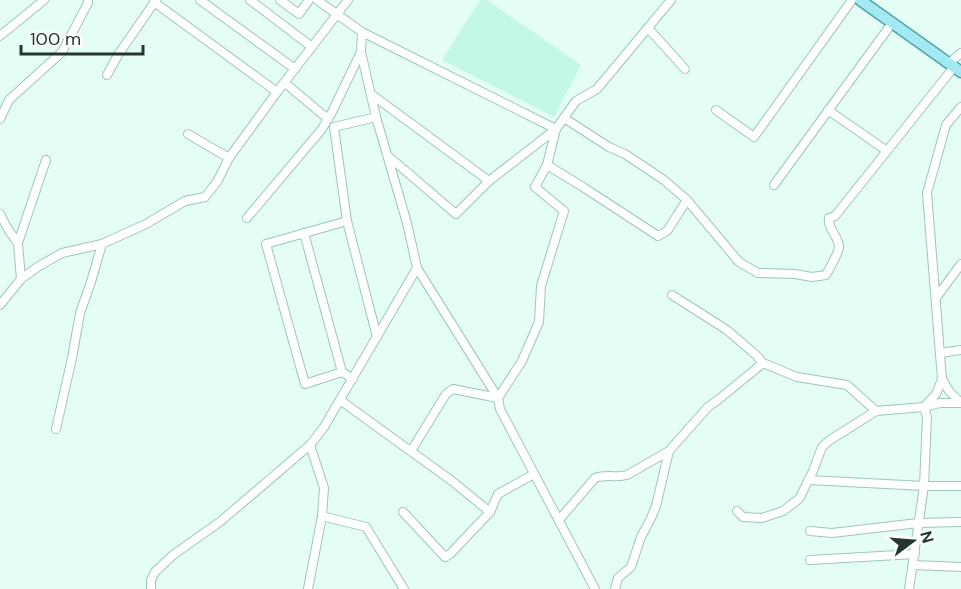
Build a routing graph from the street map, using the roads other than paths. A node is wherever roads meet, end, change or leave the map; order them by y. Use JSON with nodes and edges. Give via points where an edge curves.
{"nodes":[{"id":1,"x":44,"y":0,"type":"edge"},
{"id":2,"x":88,"y":0,"type":"edge"},
{"id":3,"x":200,"y":0,"type":"edge"},
{"id":4,"x":280,"y":0,"type":"edge"},
{"id":5,"x":309,"y":0,"type":"edge"},
{"id":6,"x":317,"y":0,"type":"edge"},
{"id":7,"x":348,"y":0,"type":"edge"},
{"id":8,"x":671,"y":0,"type":"edge"},
{"id":9,"x":852,"y":0,"type":"edge"},
{"id":10,"x":860,"y":0,"type":"edge"},
{"id":11,"x":155,"y":1,"type":"edge"},
{"id":12,"x":255,"y":2,"type":"edge"},
{"id":13,"x":337,"y":14,"type":"junction"},
{"id":14,"x":892,"y":23,"type":"junction"},
{"id":15,"x":648,"y":28,"type":"junction"},
{"id":16,"x":362,"y":32,"type":"junction"},
{"id":17,"x":0,"y":36,"type":"edge"},
{"id":18,"x":312,"y":47,"type":"junction"},
{"id":19,"x":361,"y":52,"type":"junction"},
{"id":20,"x":961,"y":52,"type":"edge"},
{"id":21,"x":955,"y":68,"type":"edge"},
{"id":22,"x":295,"y":69,"type":"junction"},
{"id":23,"x":685,"y":69,"type":"dead end"},
{"id":24,"x":107,"y":75,"type":"dead end"},
{"id":25,"x":285,"y":82,"type":"junction"},
{"id":26,"x":277,"y":92,"type":"junction"},
{"id":27,"x":371,"y":94,"type":"junction"},
{"id":28,"x":961,"y":107,"type":"edge"},
{"id":29,"x":716,"y":110,"type":"dead end"},
{"id":30,"x":828,"y":110,"type":"junction"},
{"id":31,"x":375,"y":117,"type":"junction"},
{"id":32,"x":564,"y":118,"type":"junction"},
{"id":33,"x":0,"y":119,"type":"edge"},
{"id":34,"x":328,"y":119,"type":"junction"},
{"id":35,"x":556,"y":129,"type":"junction"},
{"id":36,"x":188,"y":134,"type":"dead end"},
{"id":37,"x":887,"y":151,"type":"junction"},
{"id":38,"x":387,"y":156,"type":"junction"},
{"id":39,"x":229,"y":158,"type":"junction"},
{"id":40,"x":46,"y":160,"type":"dead end"},
{"id":41,"x":546,"y":165,"type":"junction"},
{"id":42,"x":489,"y":181,"type":"junction"},
{"id":43,"x":774,"y":185,"type":"dead end"},
{"id":44,"x":687,"y":200,"type":"junction"},
{"id":45,"x":0,"y":214,"type":"edge"},
{"id":46,"x":247,"y":218,"type":"dead end"},
{"id":47,"x":347,"y":220,"type":"junction"},
{"id":48,"x":304,"y":233,"type":"junction"},
{"id":49,"x":18,"y":243,"type":"junction"},
{"id":50,"x":102,"y":244,"type":"junction"},
{"id":51,"x":961,"y":264,"type":"edge"},
{"id":52,"x":417,"y":268,"type":"junction"},
{"id":53,"x":21,"y":279,"type":"junction"},
{"id":54,"x":672,"y":295,"type":"dead end"},
{"id":55,"x":936,"y":298,"type":"junction"},
{"id":56,"x":0,"y":305,"type":"edge"},
{"id":57,"x":377,"y":337,"type":"junction"},
{"id":58,"x":961,"y":350,"type":"edge"},
{"id":59,"x":940,"y":353,"type":"junction"},
{"id":60,"x":763,"y":363,"type":"junction"},
{"id":61,"x":342,"y":372,"type":"junction"},
{"id":62,"x":353,"y":379,"type":"junction"},
{"id":63,"x":942,"y":379,"type":"junction"},
{"id":64,"x":498,"y":398,"type":"junction"},
{"id":65,"x":340,"y":400,"type":"junction"},
{"id":66,"x":961,"y":403,"type":"edge"},
{"id":67,"x":924,"y":407,"type":"junction"},
{"id":68,"x":876,"y":411,"type":"junction"},
{"id":69,"x":56,"y":429,"type":"dead end"},
{"id":70,"x":310,"y":445,"type":"junction"},
{"id":71,"x":669,"y":451,"type":"junction"},
{"id":72,"x":411,"y":452,"type":"junction"},
{"id":73,"x":534,"y":474,"type":"junction"},
{"id":74,"x":808,"y":480,"type":"junction"},
{"id":75,"x":924,"y":486,"type":"junction"},
{"id":76,"x":961,"y":486,"type":"edge"},
{"id":77,"x":737,"y":511,"type":"dead end"},
{"id":78,"x":403,"y":512,"type":"dead end"},
{"id":79,"x":490,"y":512,"type":"junction"},
{"id":80,"x":322,"y":516,"type":"junction"},
{"id":81,"x":559,"y":520,"type":"junction"},
{"id":82,"x":961,"y":522,"type":"edge"},
{"id":83,"x":918,"y":523,"type":"junction"},
{"id":84,"x":810,"y":531,"type":"dead end"},
{"id":85,"x":915,"y":554,"type":"junction"},
{"id":86,"x":810,"y":560,"type":"dead end"},
{"id":87,"x":913,"y":565,"type":"junction"},
{"id":88,"x":961,"y":567,"type":"edge"},
{"id":89,"x":152,"y":589,"type":"edge"},
{"id":90,"x":308,"y":589,"type":"edge"},
{"id":91,"x":405,"y":589,"type":"edge"},
{"id":92,"x":595,"y":589,"type":"edge"},
{"id":93,"x":615,"y":589,"type":"edge"},
{"id":94,"x":909,"y":589,"type":"edge"}],
"edges":[{"from":1,"to":17,"type":"street"},
{"from":2,"to":33,"type":"street","via":[[62,52],[9,100]]},
{"from":3,"to":22,"type":"street"},
{"from":4,"to":5,"type":"street","via":[[299,14]]},
{"from":6,"to":13,"type":"street"},
{"from":7,"to":13,"type":"street"},
{"from":8,"to":15,"type":"street"},
{"from":9,"to":29,"type":"street","via":[[754,137]]},
{"from":10,"to":14,"type":"main road"},
{"from":11,"to":24,"type":"street"},
{"from":11,"to":26,"type":"street"},
{"from":12,"to":18,"type":"street"},
{"from":13,"to":16,"type":"street"},
{"from":13,"to":18,"type":"street"},
{"from":14,"to":21,"type":"main road"},
{"from":14,"to":30,"type":"street"},
{"from":15,"to":23,"type":"street"},
{"from":15,"to":32,"type":"street","via":[[597,89],[576,101]]},
{"from":16,"to":19,"type":"street"},
{"from":16,"to":35,"type":"street"},
{"from":18,"to":22,"type":"street"},
{"from":19,"to":27,"type":"street"},
{"from":19,"to":34,"type":"street"},
{"from":20,"to":21,"type":"street"},
{"from":21,"to":37,"type":"street"},
{"from":22,"to":25,"type":"street"},
{"from":25,"to":26,"type":"street"},
{"from":25,"to":34,"type":"street"},
{"from":26,"to":39,"type":"street"},
{"from":27,"to":31,"type":"street"},
{"from":27,"to":42,"type":"street"},
{"from":28,"to":55,"type":"street","via":[[946,125],[927,193]]},
{"from":30,"to":37,"type":"street"},
{"from":30,"to":43,"type":"street"},
{"from":31,"to":38,"type":"street"},
{"from":31,"to":47,"type":"street","via":[[334,127]]},
{"from":32,"to":35,"type":"street"},
{"from":32,"to":44,"type":"street","via":[[664,180]]},
{"from":34,"to":46,"type":"street"},
{"from":35,"to":41,"type":"street"},
{"from":35,"to":42,"type":"street"},
{"from":36,"to":39,"type":"street"},
{"from":37,"to":44,"type":"street","via":[[835,216],[829,218],[839,249],[826,275],[758,273],[739,262]]},
{"from":38,"to":42,"type":"street","via":[[456,214]]},
{"from":38,"to":52,"type":"street"},
{"from":39,"to":50,"type":"street","via":[[205,197],[185,201]]},
{"from":40,"to":49,"type":"street"},
{"from":41,"to":44,"type":"street","via":[[658,236],[668,231]]},
{"from":41,"to":64,"type":"street","via":[[536,187],[564,211],[541,286],[539,322],[522,361]]},
{"from":45,"to":49,"type":"street"},
{"from":47,"to":48,"type":"street"},
{"from":47,"to":57,"type":"street"},
{"from":48,"to":61,"type":"street"},
{"from":48,"to":61,"type":"street","via":[[266,244],[305,384]]},
{"from":49,"to":53,"type":"street"},
{"from":50,"to":53,"type":"street","via":[[62,253]]},
{"from":50,"to":69,"type":"street","via":[[80,313]]},
{"from":51,"to":55,"type":"street"},
{"from":52,"to":57,"type":"street"},
{"from":52,"to":64,"type":"street"},
{"from":53,"to":56,"type":"street"},
{"from":54,"to":60,"type":"street","via":[[726,330]]},
{"from":55,"to":59,"type":"street"},
{"from":57,"to":62,"type":"street"},
{"from":58,"to":59,"type":"street"},
{"from":59,"to":63,"type":"street"},
{"from":60,"to":68,"type":"street","via":[[797,377],[847,385]]},
{"from":60,"to":71,"type":"street","via":[[708,407]]},
{"from":61,"to":62,"type":"street"},
{"from":62,"to":65,"type":"street"},
{"from":63,"to":66,"type":"street"},
{"from":63,"to":67,"type":"street","via":[[936,394]]},
{"from":64,"to":72,"type":"street","via":[[453,389],[446,394]]},
{"from":64,"to":73,"type":"street"},
{"from":65,"to":70,"type":"street"},
{"from":65,"to":72,"type":"street"},
{"from":66,"to":67,"type":"street"},
{"from":67,"to":68,"type":"street"},
{"from":67,"to":75,"type":"street"},
{"from":68,"to":74,"type":"street","via":[[822,447]]},
{"from":70,"to":80,"type":"street","via":[[324,488]]},
{"from":70,"to":89,"type":"street","via":[[221,521],[173,555],[155,572]]},
{"from":71,"to":81,"type":"street","via":[[627,475],[596,478]]},
{"from":71,"to":93,"type":"street","via":[[656,506],[631,567],[618,578]]},
{"from":72,"to":79,"type":"street"},
{"from":73,"to":79,"type":"street","via":[[498,494]]},
{"from":73,"to":81,"type":"street"},
{"from":74,"to":75,"type":"street"},
{"from":74,"to":77,"type":"street","via":[[799,499],[783,511],[762,518],[743,517]]},
{"from":75,"to":76,"type":"street"},
{"from":75,"to":83,"type":"street"},
{"from":78,"to":79,"type":"street","via":[[445,557]]},
{"from":80,"to":90,"type":"street"},
{"from":80,"to":91,"type":"street","via":[[366,527]]},
{"from":81,"to":92,"type":"street"},
{"from":82,"to":83,"type":"street"},
{"from":83,"to":84,"type":"street","via":[[832,533]]},
{"from":83,"to":85,"type":"street"},
{"from":85,"to":86,"type":"street"},
{"from":85,"to":87,"type":"street"},
{"from":87,"to":88,"type":"street"},
{"from":87,"to":94,"type":"street"}]}
